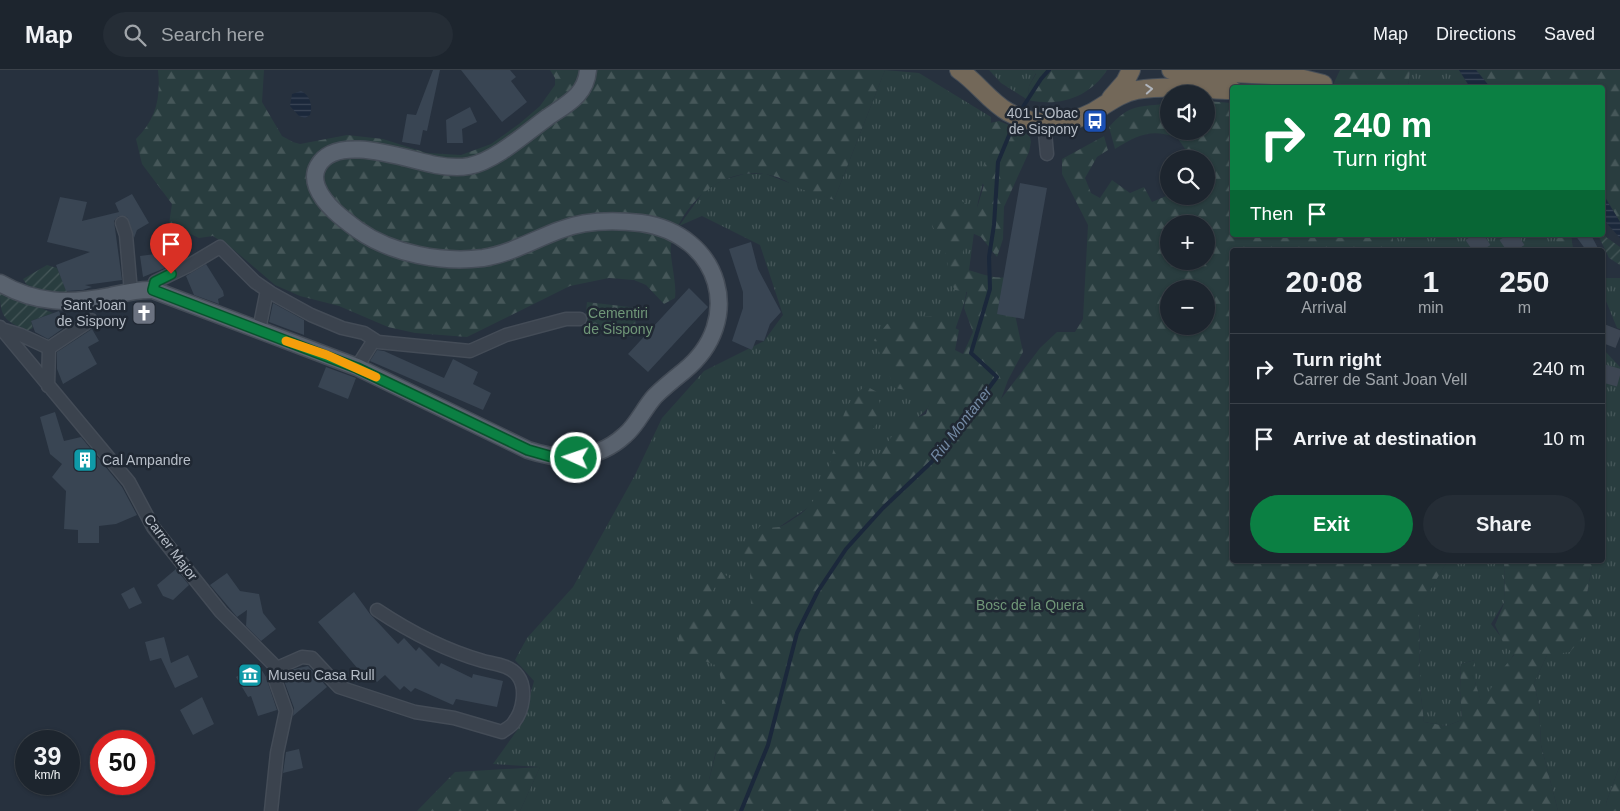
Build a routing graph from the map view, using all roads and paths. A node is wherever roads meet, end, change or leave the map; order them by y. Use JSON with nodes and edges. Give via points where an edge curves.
{"nodes":[{"id":1,"x":588,"y":70,"type":"edge"},
{"id":2,"x":959,"y":70,"type":"edge"},
{"id":3,"x":970,"y":70,"type":"edge"},
{"id":4,"x":1131,"y":70,"type":"edge"},
{"id":5,"x":1171,"y":70,"type":"edge"},
{"id":6,"x":1323,"y":84,"type":"dead end"},
{"id":7,"x":980,"y":88,"type":"junction"},
{"id":8,"x":1230,"y":90,"type":"edge"},
{"id":9,"x":1105,"y":104,"type":"junction"},
{"id":10,"x":1044,"y":122,"type":"junction"},
{"id":11,"x":1047,"y":154,"type":"dead end"},
{"id":12,"x":122,"y":222,"type":"dead end"},
{"id":13,"x":0,"y":283,"type":"edge"},
{"id":14,"x":153,"y":290,"type":"junction"},
{"id":15,"x":267,"y":290,"type":"junction"},
{"id":16,"x":131,"y":292,"type":"junction"},
{"id":17,"x":580,"y":319,"type":"dead end"},
{"id":18,"x":91,"y":320,"type":"dead end"},
{"id":19,"x":1,"y":328,"type":"edge"},
{"id":20,"x":258,"y":330,"type":"junction"},
{"id":21,"x":374,"y":340,"type":"junction"},
{"id":22,"x":48,"y":348,"type":"junction"},
{"id":23,"x":357,"y":368,"type":"junction"},
{"id":24,"x":48,"y":386,"type":"junction"},
{"id":25,"x":377,"y":610,"type":"dead end"},
{"id":26,"x":277,"y":668,"type":"junction"},
{"id":27,"x":271,"y":811,"type":"edge"}],
"edges":[{"from":1,"to":23,"type":"main road","via":[[586,83],[576,98],[512,143],[473,165],[443,166],[389,154],[342,150],[330,153],[320,164],[315,173],[317,188],[334,211],[372,240],[417,255],[484,258],[563,228],[614,221],[669,230],[694,245],[708,264],[718,288],[719,312],[714,335],[699,359],[654,397],[625,435],[598,452],[576,458],[556,458],[528,450]]},
{"from":2,"to":7,"type":"highway"},
{"from":3,"to":7,"type":"highway"},
{"from":4,"to":9,"type":"highway","via":[[1117,93]]},
{"from":5,"to":6,"type":"highway","via":[[1272,74]]},
{"from":7,"to":10,"type":"highway","via":[[1008,112]]},
{"from":9,"to":8,"type":"highway","one_way":true,"via":[[1137,90]]},
{"from":9,"to":10,"type":"highway","via":[[1076,119]]},
{"from":10,"to":11,"type":"street"},
{"from":12,"to":16,"type":"street"},
{"from":13,"to":16,"type":"main road","via":[[30,297],[53,302]]},
{"from":14,"to":15,"type":"street","via":[[155,282],[220,247]]},
{"from":14,"to":16,"type":"main road"},
{"from":14,"to":20,"type":"main road"},
{"from":15,"to":20,"type":"street"},
{"from":15,"to":21,"type":"street","via":[[311,315],[364,333]]},
{"from":17,"to":21,"type":"street","via":[[558,320],[506,334],[470,351]]},
{"from":18,"to":22,"type":"street"},
{"from":19,"to":22,"type":"street"},
{"from":19,"to":24,"type":"street","name":"Carrer Major"},
{"from":20,"to":23,"type":"main road"},
{"from":21,"to":23,"type":"street"},
{"from":22,"to":24,"type":"street"},
{"from":24,"to":26,"type":"street","name":"Carrer Major","via":[[129,482],[153,528],[221,612]]},
{"from":25,"to":26,"type":"street","via":[[418,636],[449,650],[504,666],[518,675],[524,689],[514,723],[502,732],[454,718],[415,712],[340,687],[312,658],[302,657]]},
{"from":26,"to":27,"type":"street","via":[[274,677],[286,712],[276,752]]}]}
